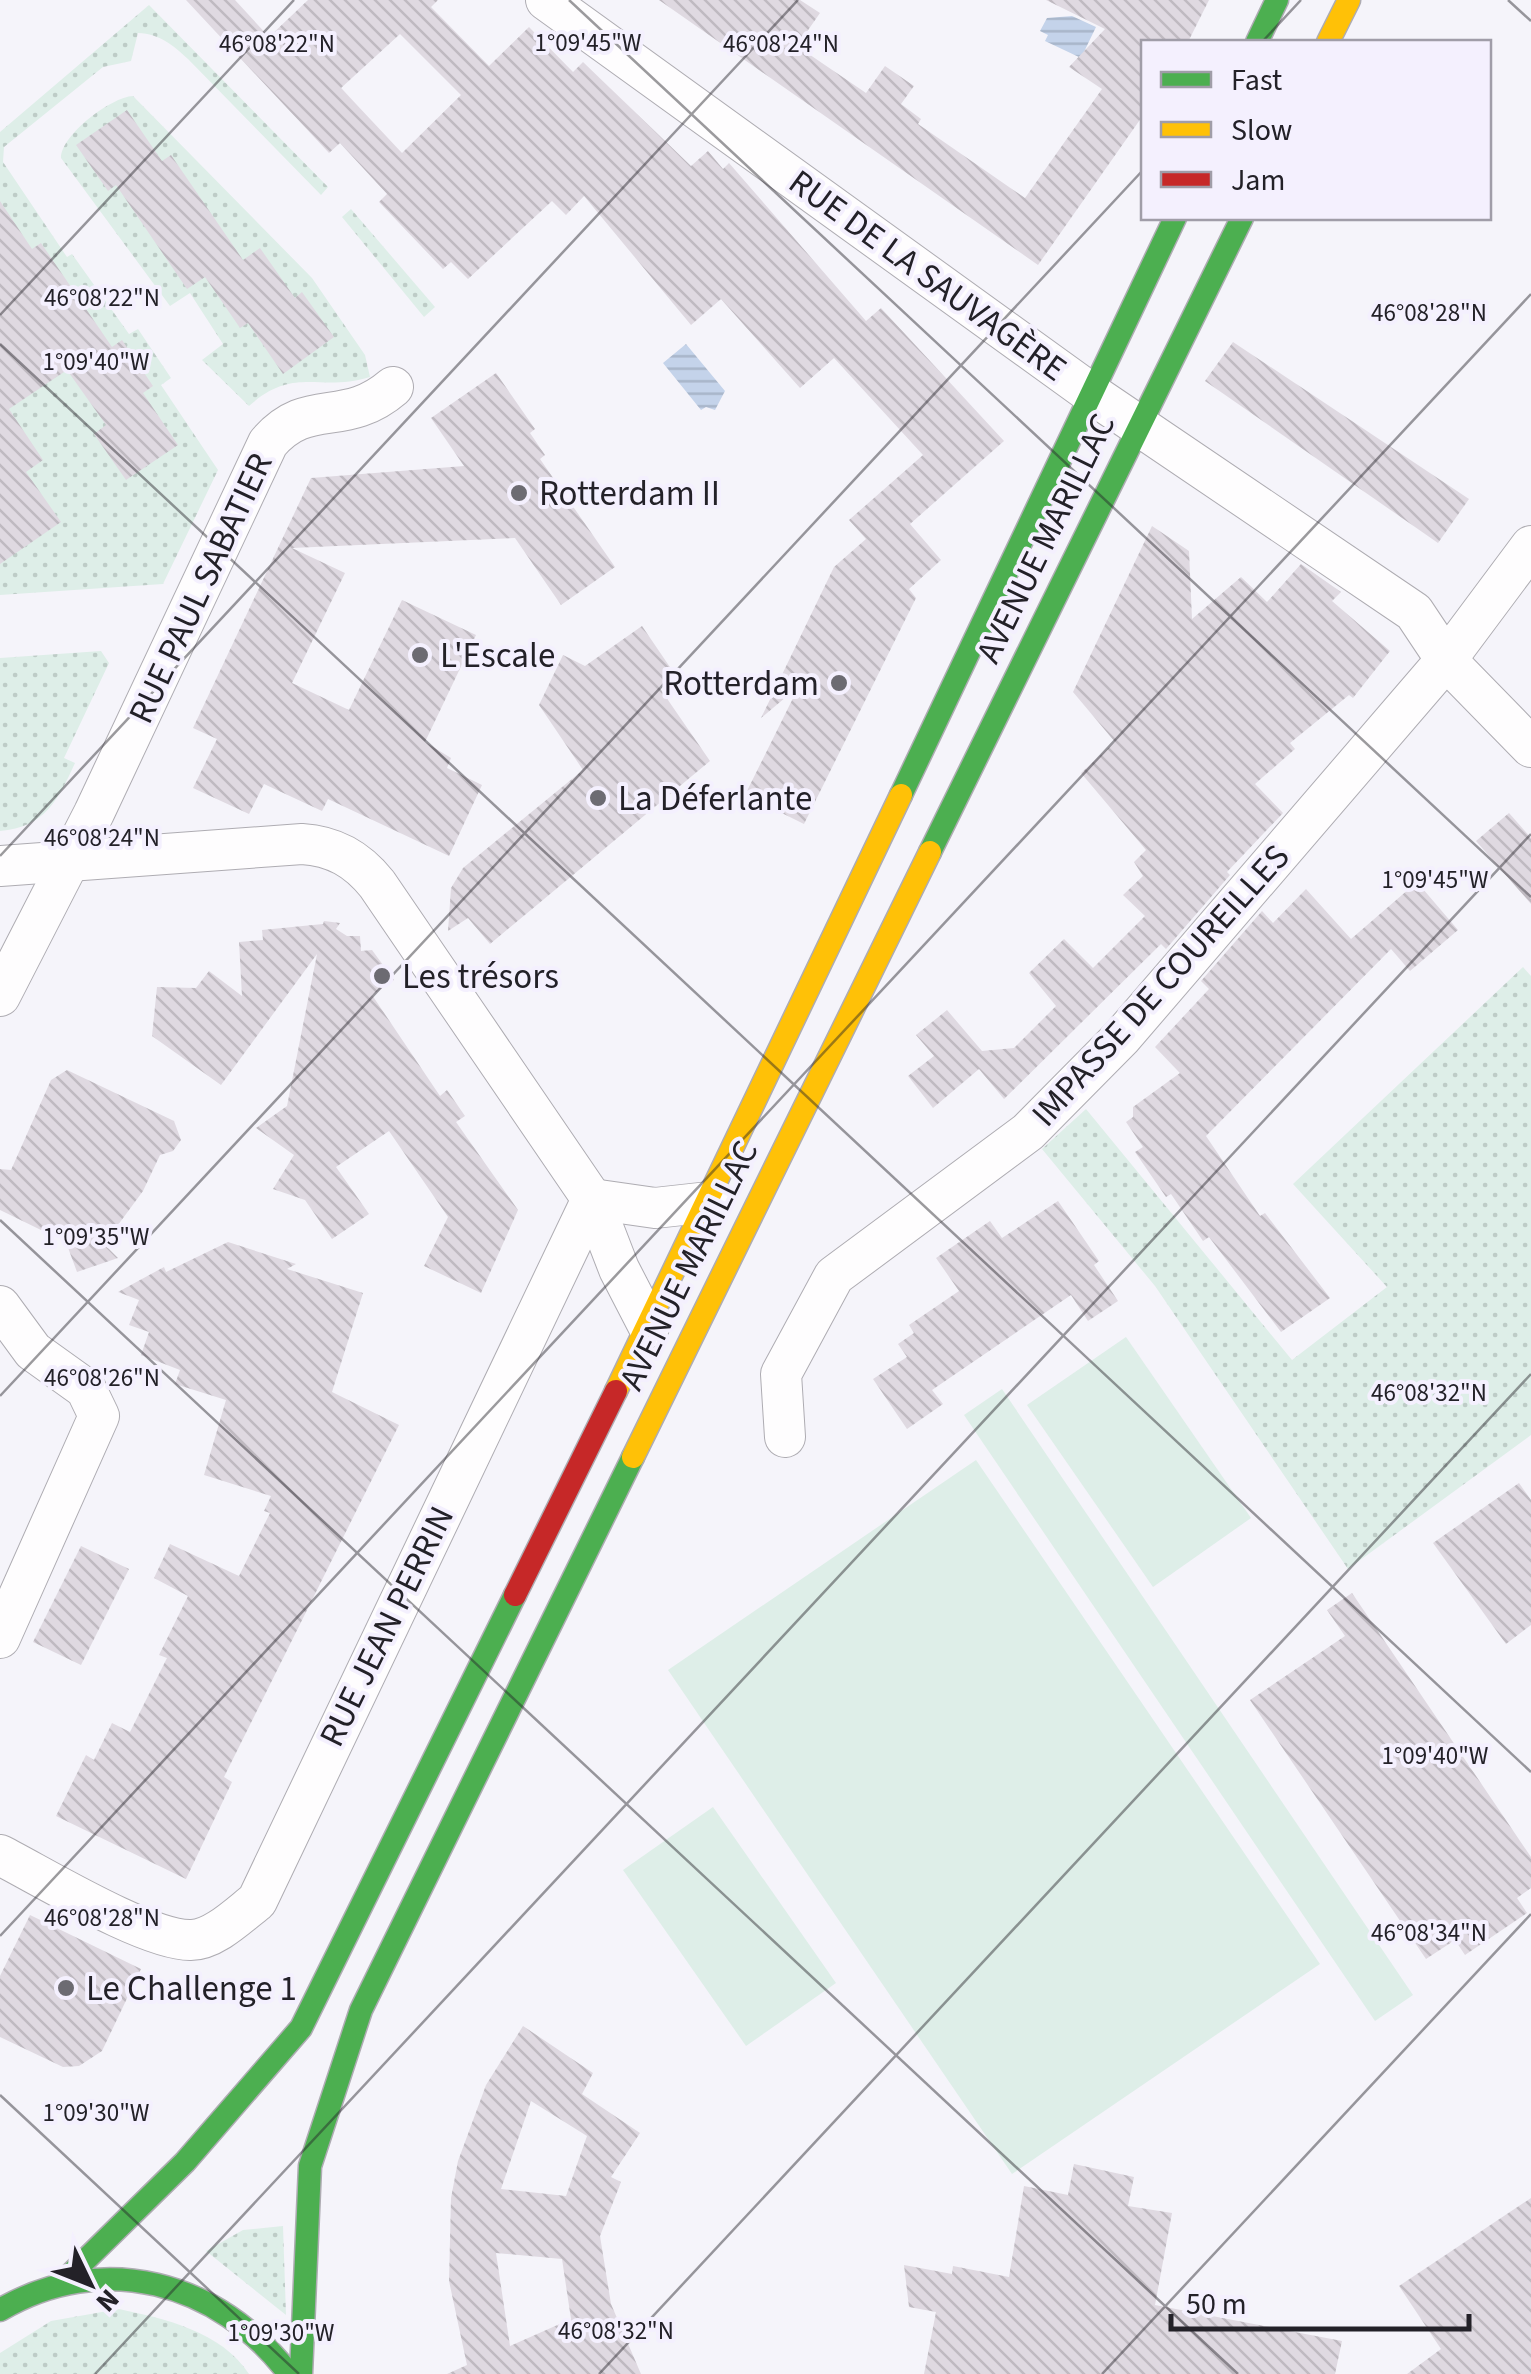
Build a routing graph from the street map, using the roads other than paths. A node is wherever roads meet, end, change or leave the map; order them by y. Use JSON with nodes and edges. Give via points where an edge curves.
{"nodes":[{"id":1,"x":546,"y":0,"type":"edge"},
{"id":2,"x":1277,"y":0,"type":"edge"},
{"id":3,"x":1349,"y":0,"type":"edge"},
{"id":4,"x":1258,"y":40,"type":"edge"},
{"id":5,"x":1329,"y":40,"type":"edge"},
{"id":6,"x":1173,"y":220,"type":"edge"},
{"id":7,"x":1241,"y":220,"type":"edge"},
{"id":8,"x":393,"y":387,"type":"dead end"},
{"id":9,"x":1092,"y":394,"type":"junction"},
{"id":10,"x":1139,"y":426,"type":"junction"},
{"id":11,"x":1531,"y":546,"type":"edge"},
{"id":12,"x":1446,"y":660,"type":"junction"},
{"id":13,"x":1531,"y":747,"type":"edge"},
{"id":14,"x":68,"y":862,"type":"junction"},
{"id":15,"x":0,"y":866,"type":"edge"},
{"id":16,"x":0,"y":996,"type":"edge"},
{"id":17,"x":592,"y":1199,"type":"junction"},
{"id":18,"x":709,"y":1202,"type":"junction"},
{"id":19,"x":0,"y":1306,"type":"edge"},
{"id":20,"x":648,"y":1327,"type":"junction"},
{"id":21,"x":785,"y":1437,"type":"dead end"},
{"id":22,"x":0,"y":1638,"type":"edge"},
{"id":23,"x":0,"y":1855,"type":"edge"},
{"id":24,"x":62,"y":2283,"type":"junction"},
{"id":25,"x":3,"y":2306,"type":"edge"},
{"id":26,"x":288,"y":2374,"type":"edge"},
{"id":27,"x":301,"y":2374,"type":"edge"}],
"edges":[{"from":1,"to":9,"type":"street","name":"RUE DE LA SAUVAGÈRE"},
{"from":2,"to":4,"type":"street"},
{"from":3,"to":5,"type":"street"},
{"from":6,"to":9,"type":"street","name":"AVENUE MARILLAC"},
{"from":7,"to":10,"type":"street","name":"AVENUE MARILLAC"},
{"from":8,"to":14,"type":"street","name":"RUE PAUL SABATIER","via":[[362,409],[288,422],[268,443]]},
{"from":9,"to":10,"type":"street","name":"RUE DE LA SAUVAGÈRE"},
{"from":9,"to":18,"type":"street","name":"AVENUE MARILLAC"},
{"from":10,"to":12,"type":"street","name":"RUE DE LA SAUVAGÈRE","via":[[1414,612]]},
{"from":10,"to":27,"type":"street","name":"AVENUE MARILLAC","via":[[361,2010],[310,2166]]},
{"from":11,"to":12,"type":"street","name":"IMPASSE DE COUREILLES"},
{"from":12,"to":13,"type":"street","name":"RUE DE LA SAUVAGÈRE"},
{"from":12,"to":21,"type":"street","name":"IMPASSE DE COUREILLES","via":[[1068,1092],[1028,1132],[834,1276],[781,1374]]},
{"from":14,"to":15,"type":"street"},
{"from":14,"to":16,"type":"street","name":"RUE PAUL SABATIER"},
{"from":14,"to":17,"type":"street","via":[[302,844],[353,859],[377,884]]},
{"from":17,"to":18,"type":"street","via":[[655,1208]]},
{"from":17,"to":20,"type":"street"},
{"from":17,"to":23,"type":"street","name":"RUE JEAN PERRIN","via":[[257,1901],[194,1941],[153,1932]]},
{"from":18,"to":20,"type":"street","name":"AVENUE MARILLAC"},
{"from":19,"to":22,"type":"street","via":[[33,1351],[86,1389],[100,1416]]},
{"from":20,"to":24,"type":"street","name":"AVENUE MARILLAC","via":[[301,2028],[185,2162]]},
{"from":24,"to":25,"type":"street"},
{"from":24,"to":26,"type":"street","via":[[132,2278],[199,2296],[257,2334]]}]}
